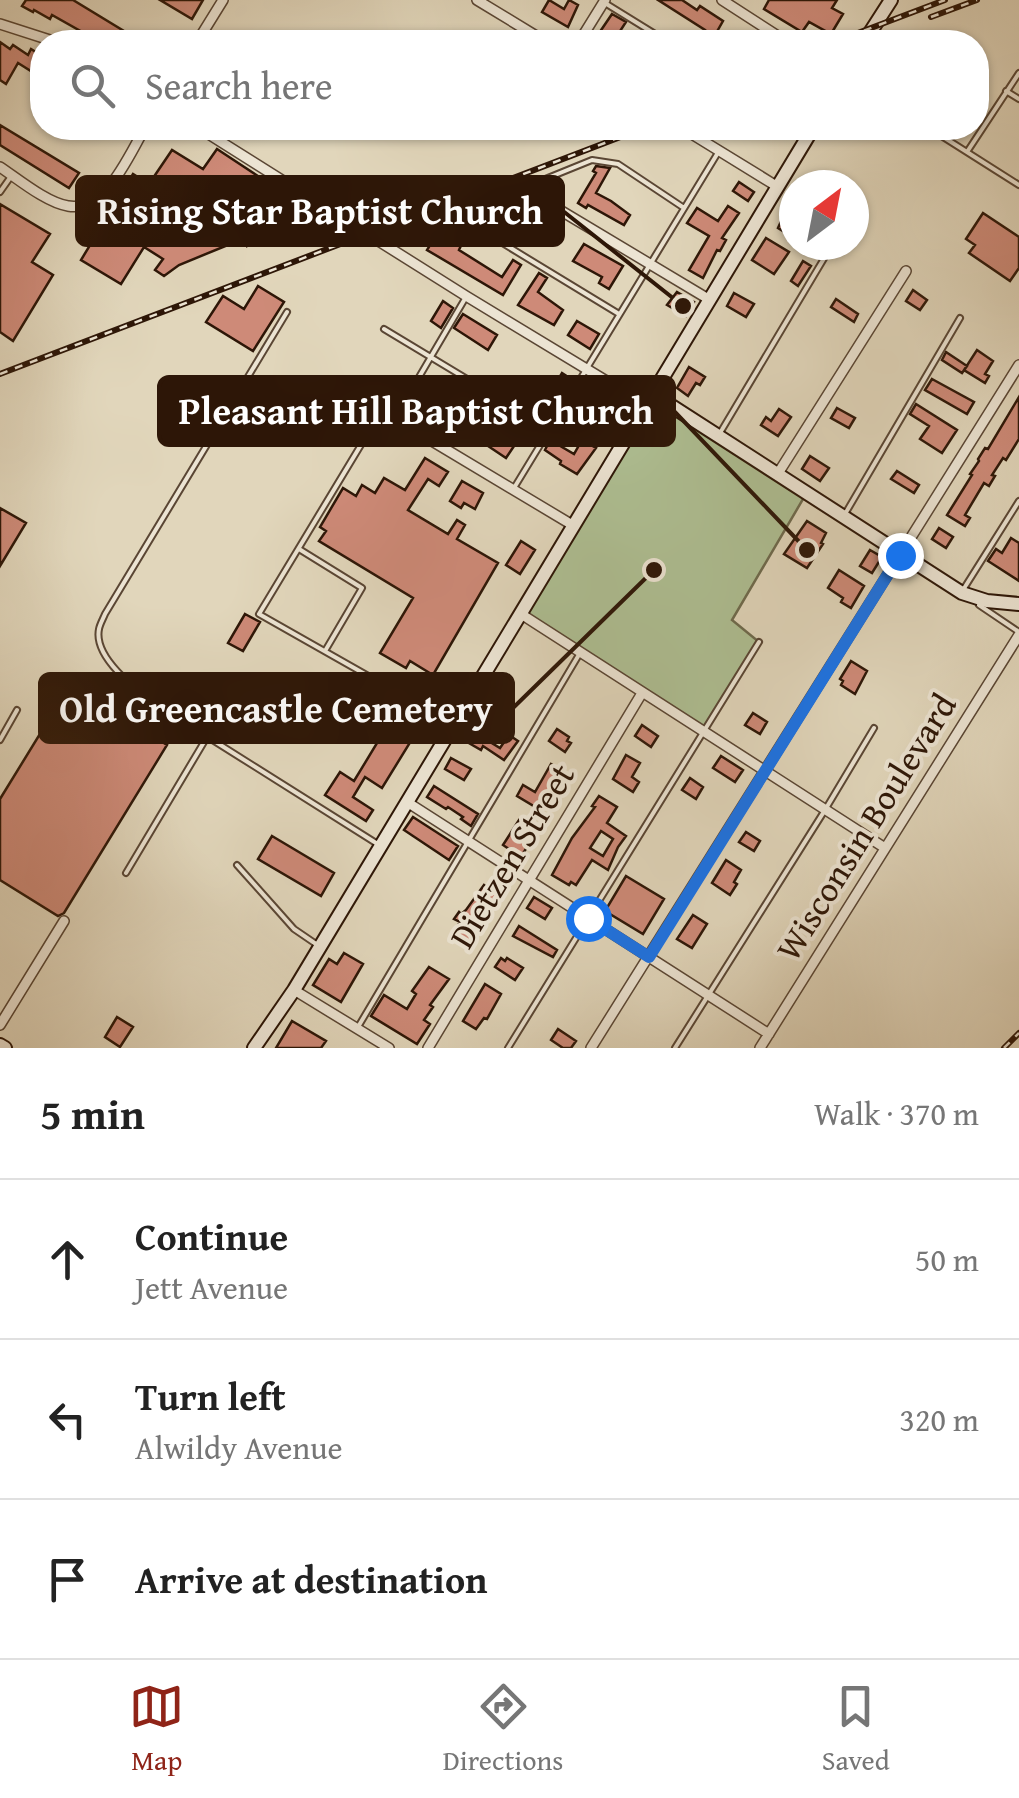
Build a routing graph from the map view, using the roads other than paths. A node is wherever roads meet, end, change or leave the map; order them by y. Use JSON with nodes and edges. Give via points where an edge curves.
{"nodes":[{"id":1,"x":223,"y":0,"type":"edge"},
{"id":2,"x":477,"y":0,"type":"edge"},
{"id":3,"x":722,"y":0,"type":"edge"},
{"id":4,"x":890,"y":0,"type":"edge"},
{"id":5,"x":603,"y":1,"type":"edge"},
{"id":6,"x":0,"y":24,"type":"edge"},
{"id":7,"x":204,"y":30,"type":"edge"},
{"id":8,"x":526,"y":30,"type":"edge"},
{"id":9,"x":586,"y":30,"type":"edge"},
{"id":10,"x":649,"y":30,"type":"edge"},
{"id":11,"x":766,"y":30,"type":"edge"},
{"id":12,"x":871,"y":30,"type":"edge"},
{"id":13,"x":30,"y":34,"type":"edge"},
{"id":14,"x":1019,"y":73,"type":"edge"},
{"id":15,"x":1006,"y":91,"type":"junction"},
{"id":16,"x":1019,"y":99,"type":"edge"},
{"id":17,"x":989,"y":117,"type":"edge"},
{"id":18,"x":138,"y":140,"type":"edge"},
{"id":19,"x":218,"y":140,"type":"edge"},
{"id":20,"x":702,"y":140,"type":"edge"},
{"id":21,"x":806,"y":140,"type":"edge"},
{"id":22,"x":948,"y":140,"type":"edge"},
{"id":23,"x":974,"y":140,"type":"edge"},
{"id":24,"x":719,"y":150,"type":"junction"},
{"id":25,"x":966,"y":152,"type":"junction"},
{"id":26,"x":0,"y":167,"type":"edge"},
{"id":27,"x":12,"y":175,"type":"junction"},
{"id":28,"x":1019,"y":185,"type":"edge"},
{"id":29,"x":778,"y":187,"type":"junction"},
{"id":30,"x":523,"y":188,"type":"junction"},
{"id":31,"x":0,"y":192,"type":"edge"},
{"id":32,"x":684,"y":208,"type":"junction"},
{"id":33,"x":452,"y":212,"type":"junction"},
{"id":34,"x":380,"y":242,"type":"junction"},
{"id":35,"x":823,"y":260,"type":"edge"},
{"id":36,"x":650,"y":264,"type":"junction"},
{"id":37,"x":906,"y":270,"type":"dead end"},
{"id":38,"x":466,"y":296,"type":"junction"},
{"id":39,"x":710,"y":300,"type":"junction"},
{"id":40,"x":286,"y":312,"type":"dead end"},
{"id":41,"x":619,"y":314,"type":"junction"},
{"id":42,"x":960,"y":318,"type":"dead end"},
{"id":43,"x":384,"y":329,"type":"dead end"},
{"id":44,"x":430,"y":356,"type":"junction"},
{"id":45,"x":1019,"y":365,"type":"edge"},
{"id":46,"x":587,"y":368,"type":"junction"},
{"id":47,"x":358,"y":396,"type":"dead end"},
{"id":48,"x":650,"y":400,"type":"junction"},
{"id":49,"x":382,"y":410,"type":"junction"},
{"id":50,"x":395,"y":418,"type":"junction"},
{"id":51,"x":550,"y":429,"type":"junction"},
{"id":52,"x":718,"y":437,"type":"junction"},
{"id":53,"x":778,"y":475,"type":"junction"},
{"id":54,"x":513,"y":489,"type":"junction"},
{"id":55,"x":1019,"y":501,"type":"edge"},
{"id":56,"x":842,"y":518,"type":"junction"},
{"id":57,"x":574,"y":526,"type":"junction"},
{"id":58,"x":299,"y":548,"type":"junction"},
{"id":59,"x":900,"y":555,"type":"junction"},
{"id":60,"x":962,"y":593,"type":"junction"},
{"id":61,"x":1019,"y":604,"type":"edge"},
{"id":62,"x":520,"y":614,"type":"junction"},
{"id":63,"x":1019,"y":633,"type":"edge"},
{"id":64,"x":759,"y":642,"type":"dead end"},
{"id":65,"x":324,"y":651,"type":"junction"},
{"id":66,"x":580,"y":652,"type":"junction"},
{"id":67,"x":642,"y":692,"type":"junction"},
{"id":68,"x":17,"y":710,"type":"dead end"},
{"id":69,"x":454,"y":724,"type":"junction"},
{"id":70,"x":874,"y":728,"type":"dead end"},
{"id":71,"x":704,"y":732,"type":"junction"},
{"id":72,"x":207,"y":737,"type":"junction"},
{"id":73,"x":0,"y":740,"type":"edge"},
{"id":74,"x":766,"y":772,"type":"junction"},
{"id":75,"x":407,"y":802,"type":"junction"},
{"id":76,"x":826,"y":810,"type":"junction"},
{"id":77,"x":468,"y":840,"type":"junction"},
{"id":78,"x":380,"y":846,"type":"junction"},
{"id":79,"x":884,"y":848,"type":"junction"},
{"id":80,"x":237,"y":866,"type":"dead end"},
{"id":81,"x":126,"y":873,"type":"dead end"},
{"id":82,"x":530,"y":880,"type":"junction"},
{"id":83,"x":588,"y":918,"type":"junction"},
{"id":84,"x":64,"y":921,"type":"dead end"},
{"id":85,"x":320,"y":946,"type":"junction"},
{"id":86,"x":649,"y":957,"type":"junction"},
{"id":87,"x":294,"y":990,"type":"junction"},
{"id":88,"x":708,"y":994,"type":"junction"},
{"id":89,"x":0,"y":1025,"type":"edge"},
{"id":90,"x":356,"y":1029,"type":"junction"},
{"id":91,"x":769,"y":1034,"type":"junction"},
{"id":92,"x":254,"y":1048,"type":"edge"},
{"id":93,"x":389,"y":1048,"type":"edge"},
{"id":94,"x":428,"y":1048,"type":"edge"},
{"id":95,"x":508,"y":1048,"type":"edge"},
{"id":96,"x":591,"y":1048,"type":"edge"},
{"id":97,"x":675,"y":1048,"type":"edge"},
{"id":98,"x":760,"y":1048,"type":"edge"}],
"edges":[{"from":1,"to":7,"type":"street"},
{"from":2,"to":8,"type":"street"},
{"from":3,"to":11,"type":"street"},
{"from":4,"to":12,"type":"street"},
{"from":5,"to":9,"type":"street"},
{"from":5,"to":10,"type":"lane"},
{"from":6,"to":13,"type":"street"},
{"from":14,"to":15,"type":"lane"},
{"from":15,"to":16,"type":"lane"},
{"from":15,"to":17,"type":"lane"},
{"from":18,"to":27,"type":"street","via":[[107,191],[80,206],[54,201]]},
{"from":19,"to":34,"type":"street"},
{"from":20,"to":24,"type":"street"},
{"from":21,"to":29,"type":"street"},
{"from":22,"to":25,"type":"lane"},
{"from":23,"to":25,"type":"lane"},
{"from":24,"to":29,"type":"street"},
{"from":24,"to":32,"type":"lane"},
{"from":25,"to":28,"type":"lane"},
{"from":26,"to":27,"type":"street"},
{"from":27,"to":31,"type":"lane"},
{"from":29,"to":39,"type":"street"},
{"from":30,"to":32,"type":"lane","via":[[592,160],[618,164]]},
{"from":30,"to":33,"type":"lane"},
{"from":30,"to":36,"type":"street"},
{"from":32,"to":36,"type":"lane"},
{"from":33,"to":34,"type":"lane"},
{"from":33,"to":41,"type":"lane"},
{"from":34,"to":38,"type":"street"},
{"from":35,"to":52,"type":"lane"},
{"from":36,"to":39,"type":"street"},
{"from":36,"to":41,"type":"lane"},
{"from":37,"to":53,"type":"street"},
{"from":38,"to":44,"type":"lane"},
{"from":38,"to":46,"type":"street"},
{"from":39,"to":48,"type":"street"},
{"from":40,"to":72,"type":"lane","via":[[98,632],[102,650],[125,680]]},
{"from":41,"to":46,"type":"lane"},
{"from":42,"to":56,"type":"lane"},
{"from":43,"to":44,"type":"lane"},
{"from":44,"to":50,"type":"lane"},
{"from":44,"to":51,"type":"lane"},
{"from":45,"to":59,"type":"street"},
{"from":46,"to":48,"type":"street"},
{"from":46,"to":51,"type":"lane"},
{"from":47,"to":49,"type":"street"},
{"from":48,"to":52,"type":"street"},
{"from":48,"to":57,"type":"street"},
{"from":49,"to":50,"type":"street"},
{"from":49,"to":58,"type":"lane"},
{"from":50,"to":54,"type":"street"},
{"from":51,"to":54,"type":"lane"},
{"from":52,"to":53,"type":"street"},
{"from":53,"to":56,"type":"street"},
{"from":54,"to":57,"type":"street"},
{"from":55,"to":60,"type":"lane"},
{"from":56,"to":59,"type":"street"},
{"from":57,"to":62,"type":"street"},
{"from":58,"to":65,"type":"lane","via":[[362,588]]},
{"from":58,"to":65,"type":"lane","via":[[260,614]]},
{"from":59,"to":60,"type":"street"},
{"from":59,"to":74,"type":"street"},
{"from":60,"to":61,"type":"street"},
{"from":60,"to":63,"type":"lane"},
{"from":62,"to":66,"type":"street"},
{"from":62,"to":69,"type":"street"},
{"from":63,"to":79,"type":"street","name":"Wisconsin Boulevard"},
{"from":64,"to":71,"type":"lane"},
{"from":65,"to":69,"type":"lane"},
{"from":66,"to":67,"type":"street"},
{"from":66,"to":77,"type":"lane"},
{"from":67,"to":71,"type":"street"},
{"from":67,"to":82,"type":"street","name":"Dietzen Street"},
{"from":68,"to":73,"type":"lane"},
{"from":69,"to":75,"type":"street"},
{"from":70,"to":76,"type":"lane"},
{"from":71,"to":74,"type":"street"},
{"from":71,"to":83,"type":"lane"},
{"from":72,"to":78,"type":"lane"},
{"from":72,"to":81,"type":"lane"},
{"from":74,"to":76,"type":"street"},
{"from":74,"to":86,"type":"street"},
{"from":75,"to":77,"type":"street"},
{"from":75,"to":78,"type":"street"},
{"from":76,"to":79,"type":"street"},
{"from":76,"to":88,"type":"lane"},
{"from":77,"to":82,"type":"street"},
{"from":77,"to":90,"type":"lane"},
{"from":78,"to":85,"type":"street"},
{"from":79,"to":91,"type":"street","name":"Wisconsin Boulevard"},
{"from":80,"to":85,"type":"lane","via":[[294,929]]},
{"from":82,"to":83,"type":"street"},
{"from":82,"to":94,"type":"street","name":"Dietzen Street"},
{"from":83,"to":86,"type":"street"},
{"from":83,"to":95,"type":"lane"},
{"from":84,"to":89,"type":"street"},
{"from":85,"to":87,"type":"street"},
{"from":86,"to":88,"type":"street"},
{"from":86,"to":96,"type":"street"},
{"from":87,"to":90,"type":"street"},
{"from":87,"to":92,"type":"street"},
{"from":88,"to":91,"type":"street"},
{"from":88,"to":97,"type":"lane"},
{"from":90,"to":93,"type":"street"},
{"from":91,"to":98,"type":"street","name":"Wisconsin Boulevard"}]}
